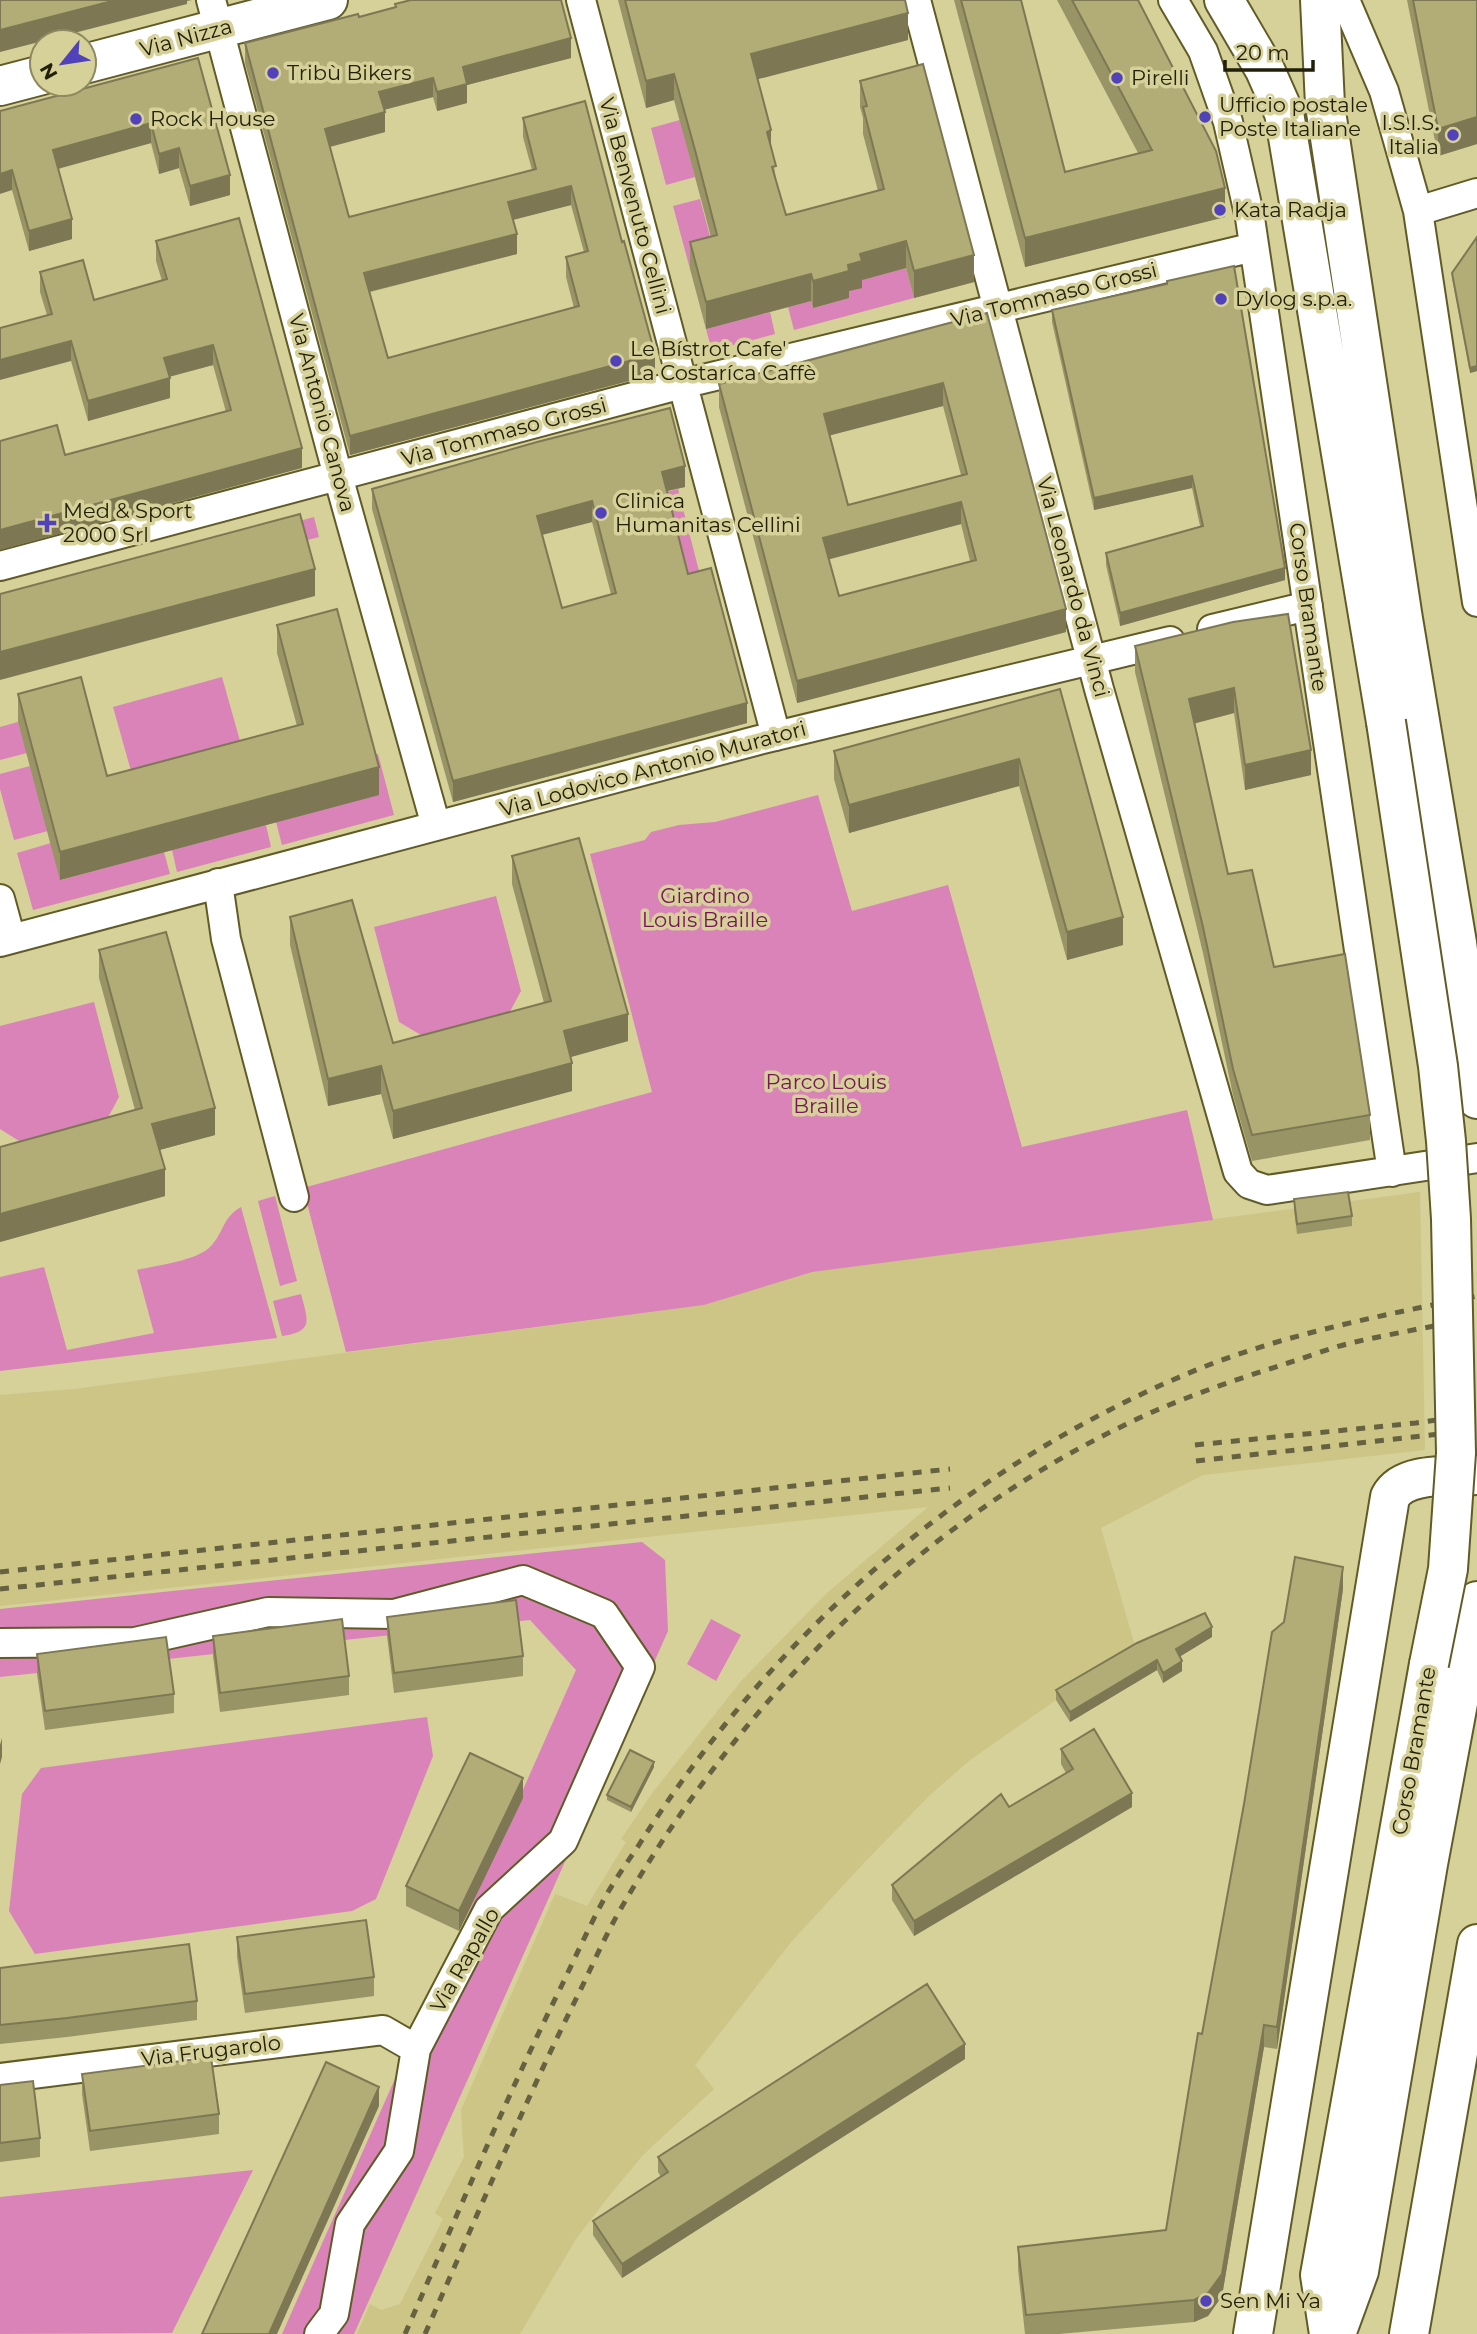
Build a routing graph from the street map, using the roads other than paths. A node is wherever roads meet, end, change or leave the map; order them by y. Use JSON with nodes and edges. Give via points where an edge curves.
{"nodes":[{"id":1,"x":328,"y":0,"type":"edge"},
{"id":2,"x":581,"y":0,"type":"edge"},
{"id":3,"x":916,"y":0,"type":"edge"},
{"id":4,"x":1173,"y":0,"type":"edge"},
{"id":5,"x":1224,"y":0,"type":"edge"},
{"id":6,"x":1320,"y":0,"type":"edge"},
{"id":7,"x":1346,"y":0,"type":"edge"},
{"id":8,"x":215,"y":15,"type":"edge"},
{"id":9,"x":98,"y":59,"type":"edge"},
{"id":10,"x":28,"y":79,"type":"edge"},
{"id":11,"x":0,"y":86,"type":"edge"},
{"id":12,"x":1477,"y":193,"type":"edge"},
{"id":13,"x":1418,"y":211,"type":"junction"},
{"id":14,"x":1254,"y":247,"type":"junction"},
{"id":15,"x":999,"y":308,"type":"junction"},
{"id":16,"x":682,"y":384,"type":"junction"},
{"id":17,"x":338,"y":476,"type":"junction"},
{"id":18,"x":0,"y":566,"type":"edge"},
{"id":19,"x":1477,"y":602,"type":"edge"},
{"id":20,"x":1308,"y":606,"type":"junction"},
{"id":21,"x":1091,"y":659,"type":"junction"},
{"id":22,"x":1402,"y":716,"type":"junction"},
{"id":23,"x":776,"y":736,"type":"junction"},
{"id":24,"x":436,"y":825,"type":"junction"},
{"id":25,"x":218,"y":883,"type":"junction"},
{"id":26,"x":0,"y":900,"type":"edge"},
{"id":27,"x":6,"y":941,"type":"edge"},
{"id":28,"x":1477,"y":1099,"type":"edge"},
{"id":29,"x":1477,"y":1158,"type":"edge"},
{"id":30,"x":1392,"y":1172,"type":"junction"},
{"id":31,"x":294,"y":1197,"type":"dead end"},
{"id":32,"x":1477,"y":1475,"type":"edge"},
{"id":33,"x":1477,"y":1601,"type":"edge"},
{"id":34,"x":0,"y":1643,"type":"edge"},
{"id":35,"x":1477,"y":1944,"type":"edge"},
{"id":36,"x":416,"y":2049,"type":"junction"},
{"id":37,"x":0,"y":2078,"type":"edge"},
{"id":38,"x":319,"y":2334,"type":"edge"},
{"id":39,"x":1253,"y":2334,"type":"edge"},
{"id":40,"x":1329,"y":2334,"type":"edge"},
{"id":41,"x":1336,"y":2334,"type":"edge"},
{"id":42,"x":1409,"y":2334,"type":"edge"}],
"edges":[{"from":1,"to":8,"type":"main road","name":"Via Nizza"},
{"from":2,"to":16,"type":"street","name":"Via Benvenuto Cellini"},
{"from":3,"to":15,"type":"street","name":"Via Leonardo da Vinci"},
{"from":4,"to":14,"type":"street","name":"Corso Bramante","via":[[1203,51],[1228,122]]},
{"from":5,"to":22,"type":"main road","name":"Corso Bramante","via":[[1284,113]]},
{"from":6,"to":22,"type":"main road","name":"Corso Bramante","via":[[1325,105]]},
{"from":7,"to":13,"type":"street","via":[[1384,91]]},
{"from":8,"to":9,"type":"main road","name":"Via Nizza"},
{"from":8,"to":17,"type":"street","name":"Via Antonio Canova"},
{"from":10,"to":11,"type":"main road"},
{"from":12,"to":13,"type":"street"},
{"from":13,"to":19,"type":"street"},
{"from":14,"to":15,"type":"street","name":"Via Tommaso Grossi"},
{"from":14,"to":20,"type":"street","name":"Corso Bramante"},
{"from":15,"to":16,"type":"street","name":"Via Tommaso Grossi"},
{"from":15,"to":21,"type":"street","name":"Via Leonardo da Vinci"},
{"from":16,"to":17,"type":"street","name":"Via Tommaso Grossi"},
{"from":16,"to":23,"type":"street","name":"Via Benvenuto Cellini"},
{"from":17,"to":18,"type":"street","name":"Via Tommaso Grossi"},
{"from":17,"to":24,"type":"street","name":"Via Antonio Canova"},
{"from":20,"to":21,"type":"street","name":"Via Lodovico Antonio Muratori"},
{"from":20,"to":30,"type":"street","name":"Corso Bramante"},
{"from":21,"to":23,"type":"street","name":"Via Lodovico Antonio Muratori"},
{"from":21,"to":30,"type":"street","name":"Via Leonardo da Vinci","via":[[1238,1172],[1249,1184],[1267,1190]]},
{"from":22,"to":28,"type":"main road","name":"Corso Bramante","via":[[1457,943]]},
{"from":22,"to":40,"type":"main road","name":"Corso Bramante","bridge":true,"via":[[1447,1142],[1456,1453],[1448,1569],[1320,2275]]},
{"from":23,"to":24,"type":"street","name":"Via Lodovico Antonio Muratori"},
{"from":24,"to":25,"type":"street","name":"Via Lodovico Antonio Muratori"},
{"from":25,"to":27,"type":"street","name":"Via Lodovico Antonio Muratori"},
{"from":25,"to":31,"type":"street","via":[[226,939]]},
{"from":26,"to":27,"type":"street"},
{"from":29,"to":30,"type":"street"},
{"from":32,"to":39,"type":"main road","via":[[1406,1480],[1390,1497]]},
{"from":33,"to":41,"type":"main road","name":"Corso Bramante","via":[[1359,2271]]},
{"from":34,"to":36,"type":"street","name":"Via Rapallo","via":[[135,1642],[268,1612],[394,1614],[523,1580],[604,1614],[640,1667],[563,1841],[489,1909]]},
{"from":35,"to":42,"type":"main road"},
{"from":36,"to":37,"type":"street","name":"Via Frugarolo","via":[[383,2030]]},
{"from":36,"to":38,"type":"street","name":"Via Rapallo","via":[[399,2151],[350,2224],[334,2314]]}]}
